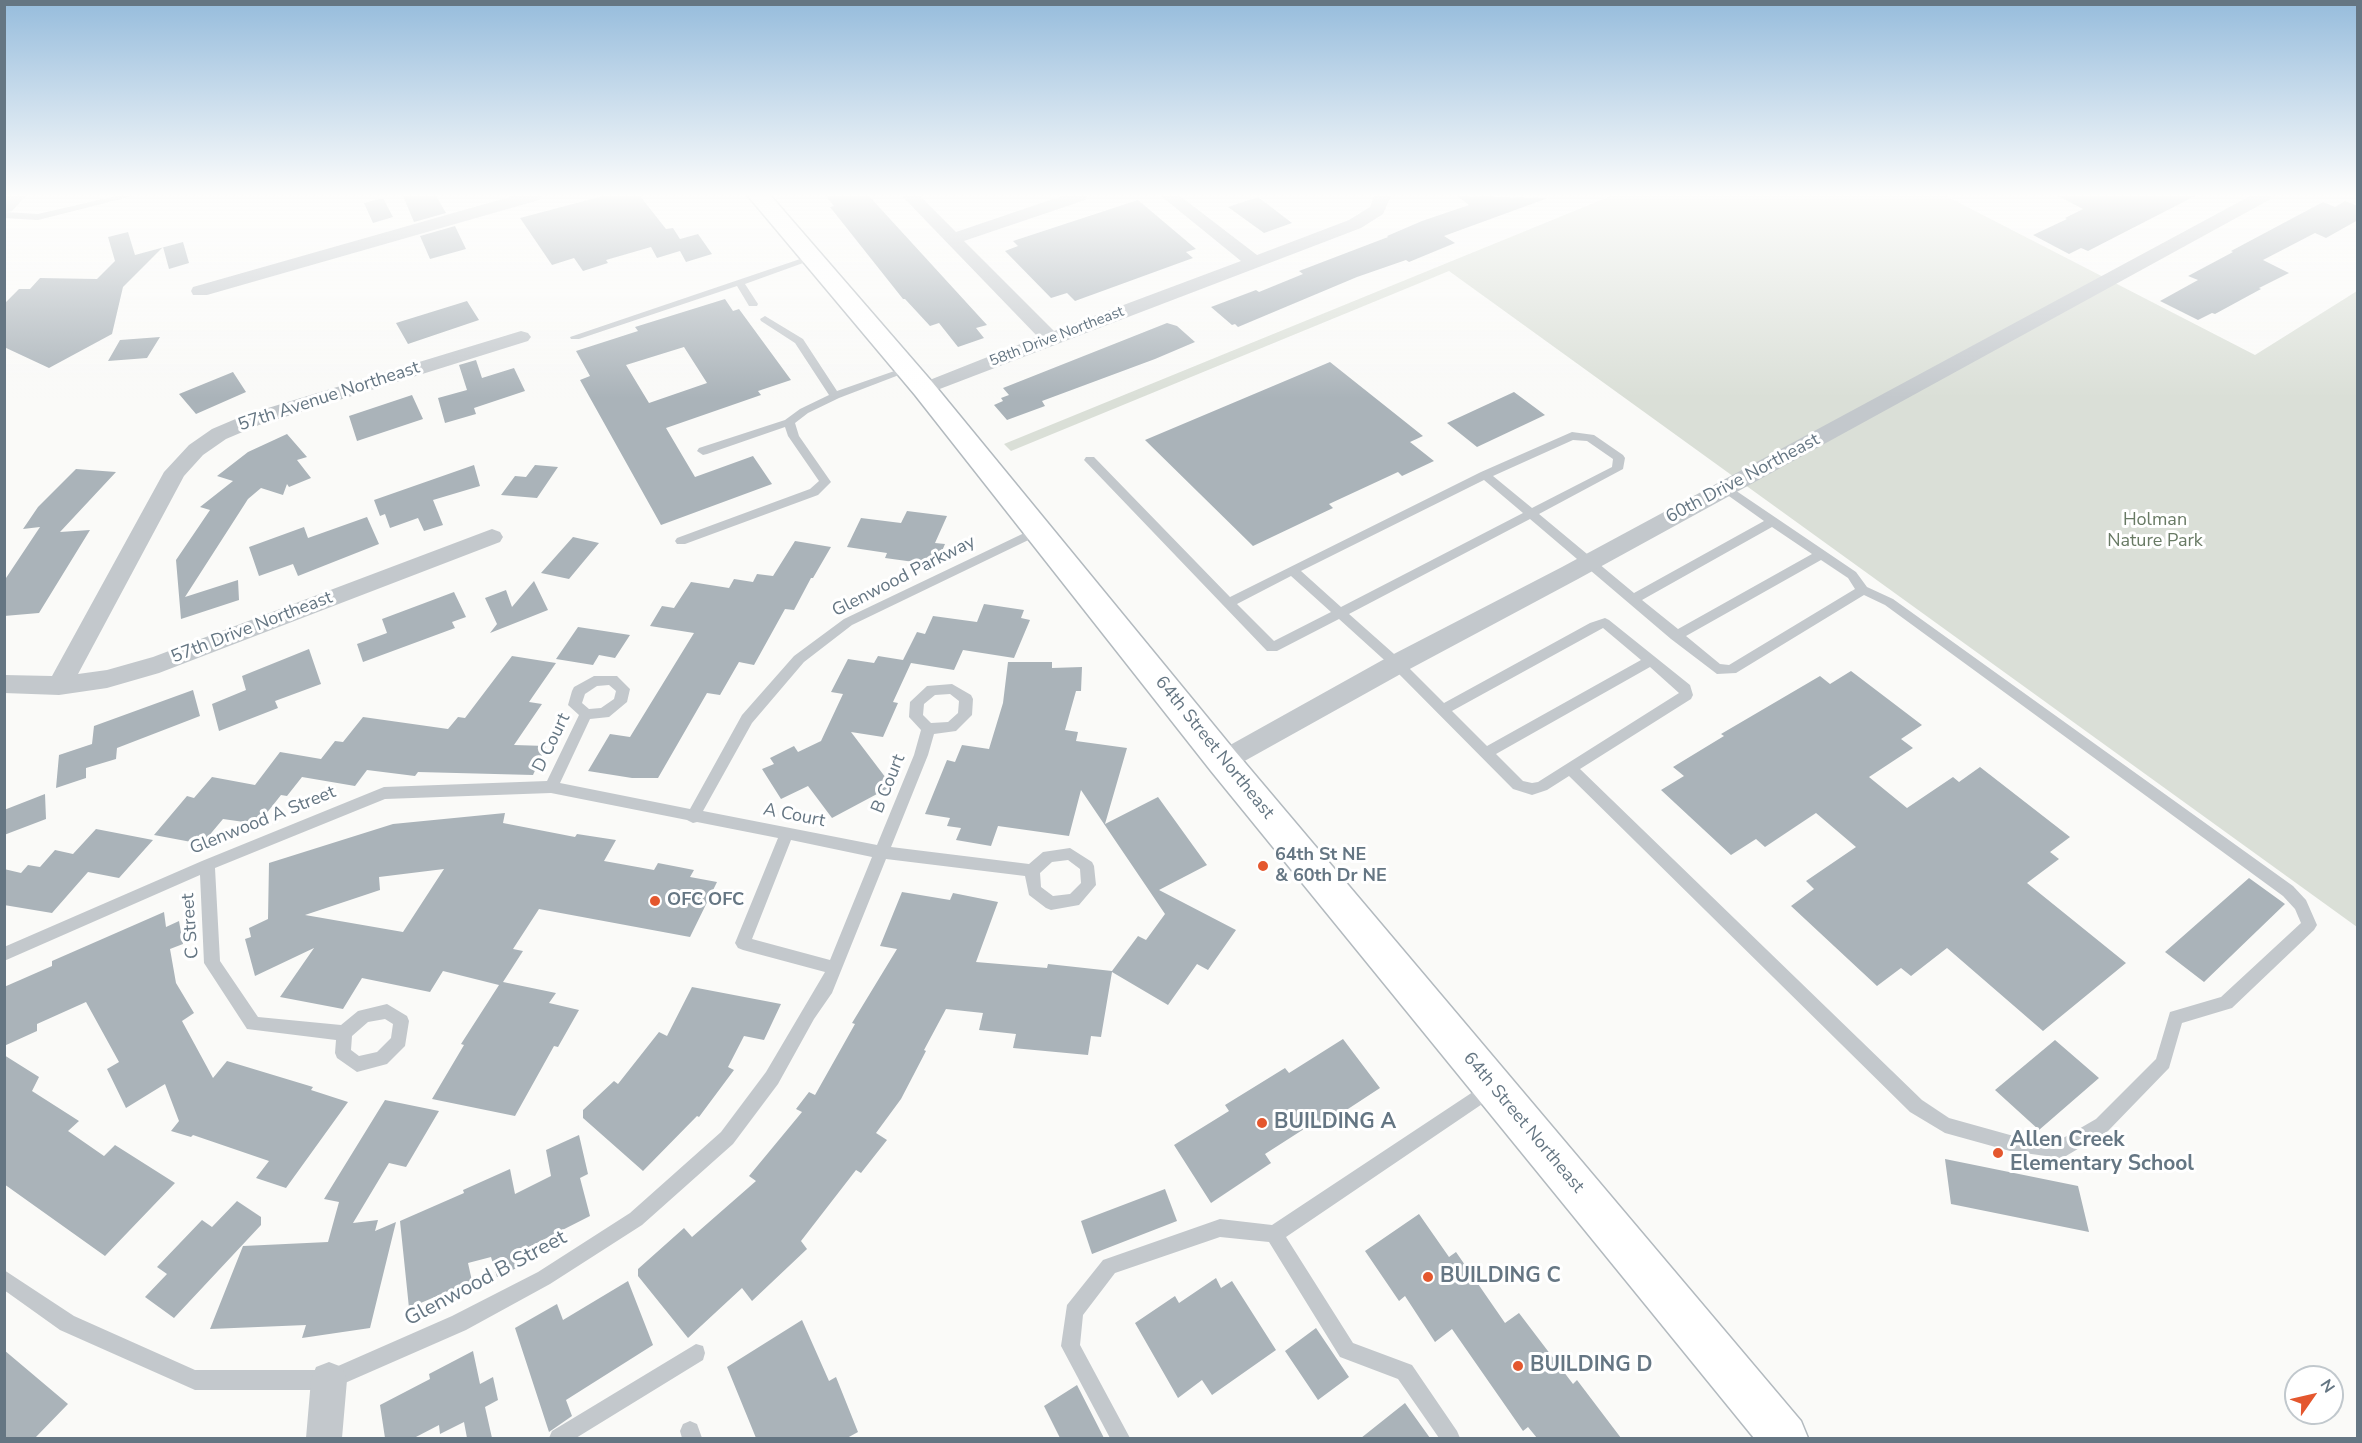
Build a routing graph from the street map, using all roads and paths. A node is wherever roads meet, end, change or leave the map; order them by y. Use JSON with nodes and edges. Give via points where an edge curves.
{"nodes":[{"id":1,"x":297,"y":263,"type":"edge"},
{"id":2,"x":796,"y":263,"type":"edge"},
{"id":3,"x":817,"y":263,"type":"edge"},
{"id":4,"x":976,"y":263,"type":"edge"},
{"id":5,"x":1247,"y":263,"type":"edge"},
{"id":6,"x":2139,"y":263,"type":"edge"},
{"id":7,"x":739,"y":282,"type":"junction"},
{"id":8,"x":200,"y":291,"type":"dead end"},
{"id":9,"x":753,"y":304,"type":"dead end"},
{"id":10,"x":765,"y":320,"type":"dead end"},
{"id":11,"x":521,"y":337,"type":"dead end"},
{"id":12,"x":575,"y":337,"type":"dead end"},
{"id":13,"x":1051,"y":339,"type":"junction"},
{"id":14,"x":916,"y":380,"type":"junction"},
{"id":15,"x":835,"y":396,"type":"junction"},
{"id":16,"x":789,"y":422,"type":"junction"},
{"id":17,"x":703,"y":451,"type":"dead end"},
{"id":18,"x":1090,"y":460,"type":"dead end"},
{"id":19,"x":1485,"y":475,"type":"junction"},
{"id":20,"x":1725,"y":489,"type":"junction"},
{"id":21,"x":1531,"y":514,"type":"junction"},
{"id":22,"x":1773,"y":521,"type":"junction"},
{"id":23,"x":1039,"y":530,"type":"junction"},
{"id":24,"x":492,"y":537,"type":"dead end"},
{"id":25,"x":681,"y":541,"type":"dead end"},
{"id":26,"x":1821,"y":554,"type":"junction"},
{"id":27,"x":1589,"y":563,"type":"junction"},
{"id":28,"x":1292,"y":570,"type":"junction"},
{"id":29,"x":1863,"y":590,"type":"junction"},
{"id":30,"x":1633,"y":599,"type":"junction"},
{"id":31,"x":1228,"y":603,"type":"junction"},
{"id":32,"x":1340,"y":612,"type":"junction"},
{"id":33,"x":1676,"y":636,"type":"junction"},
{"id":34,"x":1651,"y":661,"type":"junction"},
{"id":35,"x":1397,"y":664,"type":"junction"},
{"id":36,"x":4,"y":684,"type":"edge"},
{"id":37,"x":59,"y":686,"type":"junction"},
{"id":38,"x":1443,"y":710,"type":"junction"},
{"id":39,"x":586,"y":714,"type":"dead end"},
{"id":40,"x":928,"y":729,"type":"dead end"},
{"id":41,"x":1486,"y":753,"type":"junction"},
{"id":42,"x":1223,"y":761,"type":"junction"},
{"id":43,"x":1570,"y":768,"type":"junction"},
{"id":44,"x":551,"y":787,"type":"junction"},
{"id":45,"x":693,"y":817,"type":"junction"},
{"id":46,"x":786,"y":835,"type":"junction"},
{"id":47,"x":880,"y":852,"type":"junction"},
{"id":48,"x":207,"y":865,"type":"junction"},
{"id":49,"x":1032,"y":871,"type":"dead end"},
{"id":50,"x":4,"y":954,"type":"edge"},
{"id":51,"x":834,"y":968,"type":"junction"},
{"id":52,"x":344,"y":1033,"type":"dead end"},
{"id":53,"x":1492,"y":1086,"type":"junction"},
{"id":54,"x":1274,"y":1234,"type":"junction"},
{"id":55,"x":4,"y":1279,"type":"edge"},
{"id":56,"x":696,"y":1353,"type":"dead end"},
{"id":57,"x":329,"y":1380,"type":"junction"},
{"id":58,"x":324,"y":1438,"type":"edge"},
{"id":59,"x":559,"y":1438,"type":"edge"},
{"id":60,"x":1120,"y":1438,"type":"edge"},
{"id":61,"x":1450,"y":1438,"type":"edge"},
{"id":62,"x":1784,"y":1438,"type":"edge"}],
"edges":[{"from":1,"to":8,"type":"street"},
{"from":2,"to":7,"type":"lane"},
{"from":3,"to":14,"type":"main road","name":"64th Street Northeast"},
{"from":4,"to":13,"type":"street"},
{"from":5,"to":13,"type":"street","name":"58th Drive Northeast"},
{"from":6,"to":20,"type":"street","name":"60th Drive Northeast"},
{"from":7,"to":9,"type":"lane"},
{"from":7,"to":12,"type":"lane"},
{"from":10,"to":15,"type":"lane","via":[[799,341]]},
{"from":11,"to":37,"type":"street","name":"57th Avenue Northeast","via":[[252,420],[219,434],[196,450],[175,472]]},
{"from":13,"to":14,"type":"street","name":"58th Drive Northeast"},
{"from":14,"to":15,"type":"lane"},
{"from":14,"to":23,"type":"main road","name":"64th Street Northeast"},
{"from":15,"to":16,"type":"lane"},
{"from":16,"to":17,"type":"lane"},
{"from":16,"to":25,"type":"lane","via":[[825,482],[814,492]]},
{"from":18,"to":31,"type":"lane"},
{"from":19,"to":21,"type":"lane"},
{"from":19,"to":21,"type":"lane","via":[[1572,436],[1590,438],[1619,458],[1617,468]]},
{"from":19,"to":28,"type":"lane"},
{"from":20,"to":22,"type":"lane"},
{"from":20,"to":27,"type":"street","name":"60th Drive Northeast"},
{"from":21,"to":27,"type":"lane"},
{"from":21,"to":32,"type":"lane"},
{"from":22,"to":26,"type":"lane"},
{"from":22,"to":30,"type":"lane"},
{"from":23,"to":42,"type":"main road","name":"64th Street Northeast"},
{"from":23,"to":45,"type":"lane","name":"Glenwood Parkway","via":[[848,622],[799,659],[747,719]]},
{"from":24,"to":37,"type":"street","name":"57th Drive Northeast","via":[[159,663],[107,679]]},
{"from":26,"to":29,"type":"lane","via":[[1851,575]]},
{"from":26,"to":33,"type":"lane"},
{"from":27,"to":30,"type":"lane"},
{"from":27,"to":35,"type":"street","name":"60th Drive Northeast"},
{"from":28,"to":31,"type":"lane"},
{"from":28,"to":32,"type":"lane"},
{"from":29,"to":33,"type":"lane","via":[[1731,670],[1717,669]]},
{"from":29,"to":43,"type":"lane","via":[[1899,609],[2288,891],[2301,905],[2309,925],[2226,1004],[2176,1017],[2163,1063],[2102,1125],[2060,1150],[2010,1143],[1946,1125],[1916,1106]]},
{"from":30,"to":33,"type":"lane"},
{"from":31,"to":32,"type":"lane","via":[[1272,648]]},
{"from":32,"to":35,"type":"lane"},
{"from":34,"to":38,"type":"lane","via":[[1605,623],[1593,626]]},
{"from":34,"to":41,"type":"lane"},
{"from":34,"to":43,"type":"lane","via":[[1685,689],[1686,695]]},
{"from":35,"to":38,"type":"lane"},
{"from":35,"to":42,"type":"street","name":"60th Drive Northeast"},
{"from":36,"to":37,"type":"street","name":"57th Drive Northeast"},
{"from":38,"to":41,"type":"lane"},
{"from":39,"to":44,"type":"lane","name":"D Court"},
{"from":40,"to":47,"type":"lane","name":"B Court"},
{"from":41,"to":43,"type":"lane","via":[[1518,785],[1532,789]]},
{"from":42,"to":53,"type":"main road","name":"64th Street Northeast"},
{"from":44,"to":45,"type":"lane","name":"A Court"},
{"from":44,"to":48,"type":"lane","name":"Glenwood A Street","via":[[384,793]]},
{"from":45,"to":46,"type":"lane","name":"A Court"},
{"from":46,"to":47,"type":"lane","name":"A Court"},
{"from":46,"to":51,"type":"lane","via":[[743,943]]},
{"from":47,"to":49,"type":"lane","name":"A Court"},
{"from":47,"to":51,"type":"lane","name":"Glenwood B Street"},
{"from":48,"to":50,"type":"lane","name":"Glenwood A Street"},
{"from":48,"to":52,"type":"lane","name":"C Street","via":[[212,963],[253,1024]]},
{"from":51,"to":57,"type":"lane","name":"Glenwood B Street","via":[[772,1078],[727,1138],[636,1219],[544,1278],[459,1323]]},
{"from":53,"to":54,"type":"lane"},
{"from":53,"to":62,"type":"main road","name":"64th Street Northeast"},
{"from":54,"to":60,"type":"lane","via":[[1220,1228],[1109,1266],[1074,1312],[1070,1346]]},
{"from":54,"to":61,"type":"lane","via":[[1347,1350],[1405,1372]]},
{"from":55,"to":57,"type":"lane","name":"Glenwood B Street","via":[[67,1323],[195,1380]]},
{"from":56,"to":59,"type":"lane"},
{"from":57,"to":58,"type":"street"}]}
